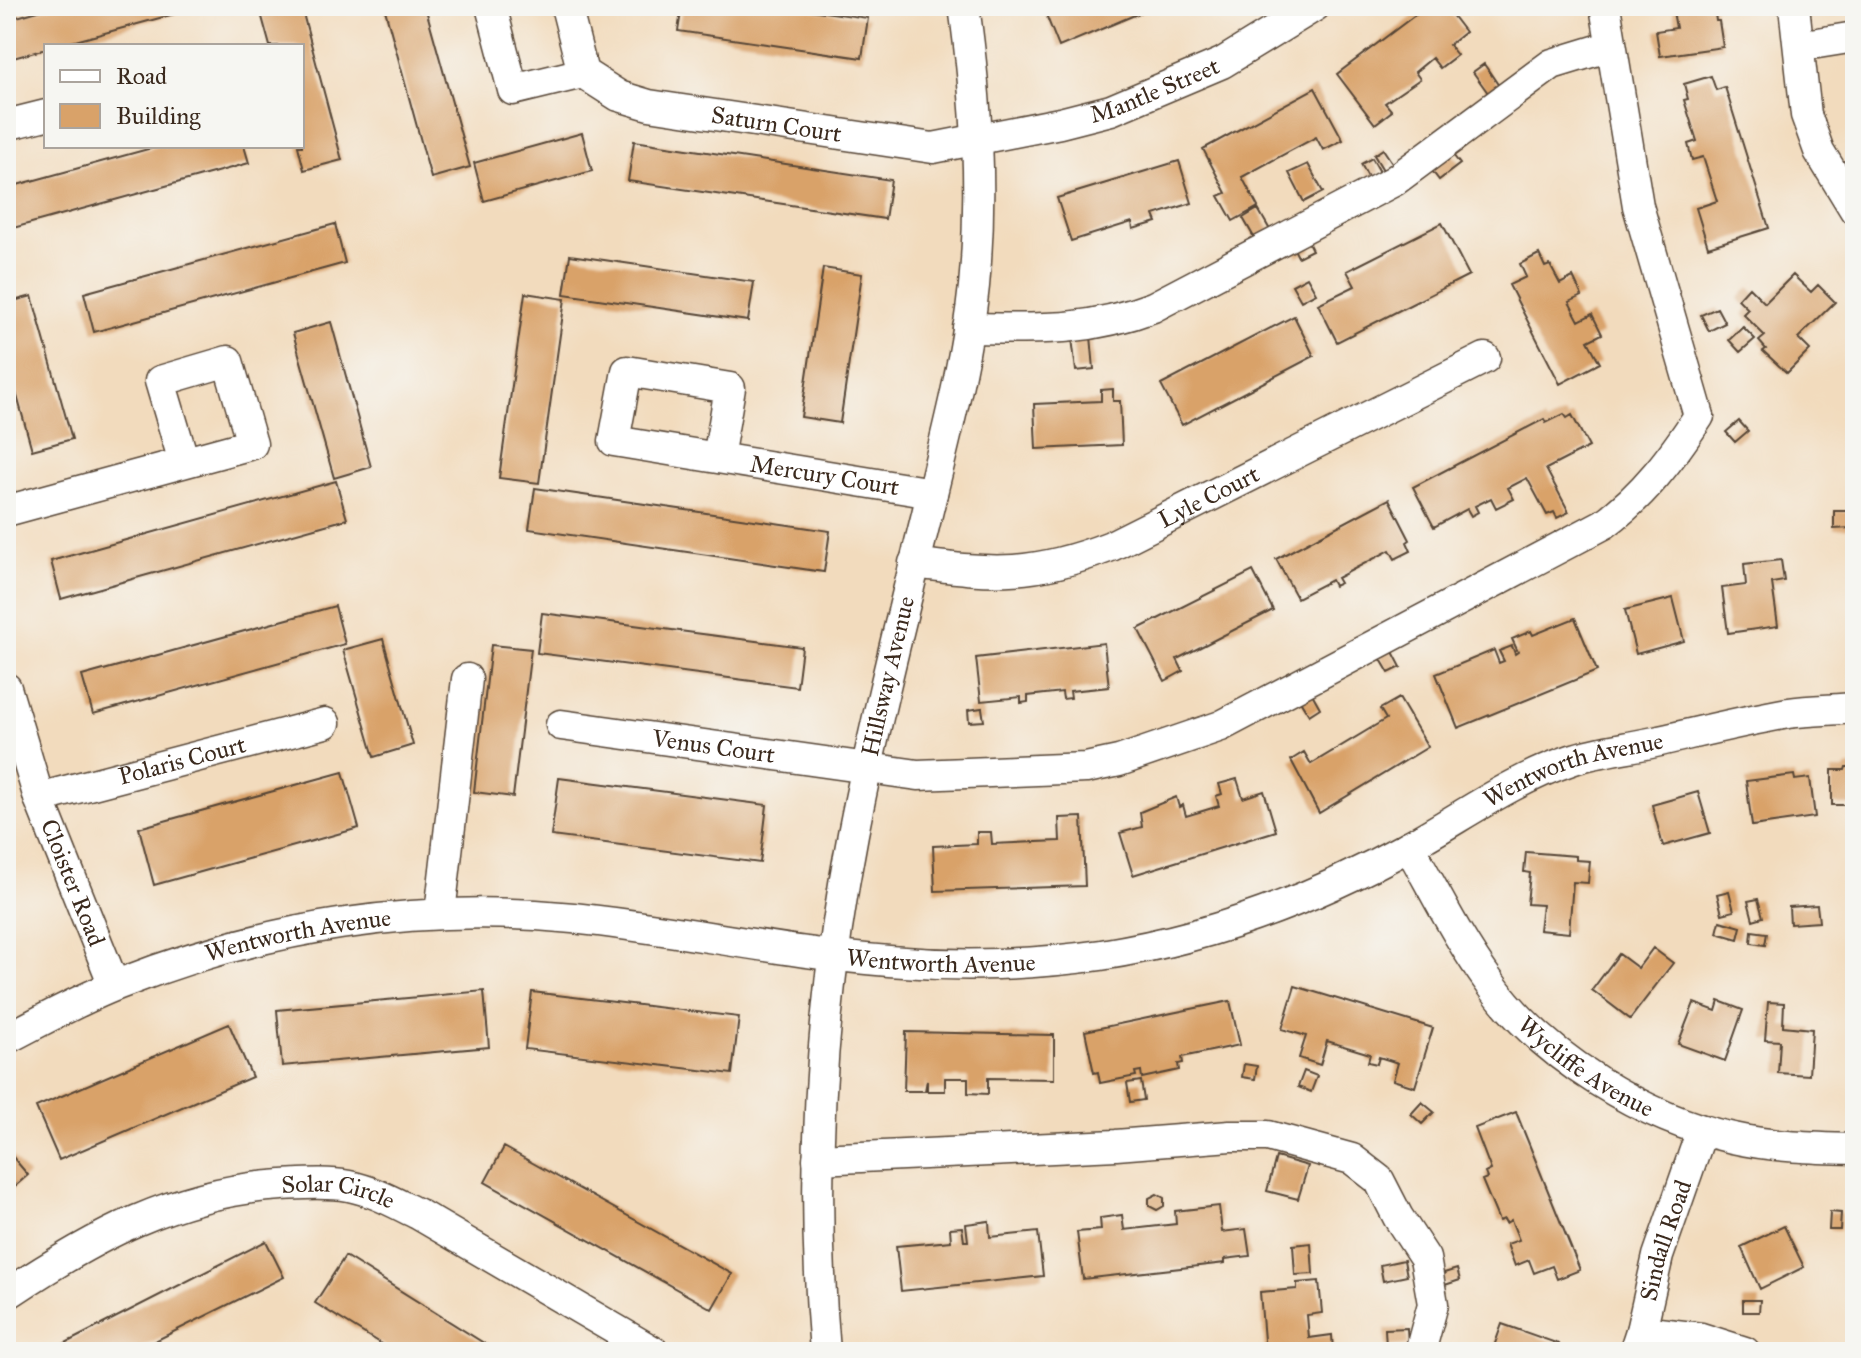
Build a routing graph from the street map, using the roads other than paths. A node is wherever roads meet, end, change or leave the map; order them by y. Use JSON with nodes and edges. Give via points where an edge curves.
{"nodes":[{"id":1,"x":491,"y":6,"type":"edge"},
{"id":2,"x":566,"y":6,"type":"edge"},
{"id":3,"x":964,"y":6,"type":"edge"},
{"id":4,"x":1315,"y":6,"type":"edge"},
{"id":5,"x":1605,"y":6,"type":"edge"},
{"id":6,"x":1794,"y":6,"type":"edge"},
{"id":7,"x":1855,"y":37,"type":"edge"},
{"id":8,"x":1611,"y":46,"type":"junction"},
{"id":9,"x":1799,"y":46,"type":"junction"},
{"id":10,"x":583,"y":73,"type":"junction"},
{"id":11,"x":44,"y":116,"type":"edge"},
{"id":12,"x":6,"y":125,"type":"edge"},
{"id":13,"x":979,"y":141,"type":"junction"},
{"id":14,"x":1855,"y":210,"type":"edge"},
{"id":15,"x":968,"y":328,"type":"junction"},
{"id":16,"x":1485,"y":358,"type":"dead end"},
{"id":17,"x":718,"y":458,"type":"dead end"},
{"id":18,"x":184,"y":462,"type":"dead end"},
{"id":19,"x":932,"y":493,"type":"junction"},
{"id":20,"x":6,"y":511,"type":"edge"},
{"id":21,"x":914,"y":563,"type":"junction"},
{"id":22,"x":467,"y":679,"type":"dead end"},
{"id":23,"x":6,"y":688,"type":"edge"},
{"id":24,"x":1855,"y":708,"type":"edge"},
{"id":25,"x":325,"y":723,"type":"dead end"},
{"id":26,"x":561,"y":725,"type":"dead end"},
{"id":27,"x":14,"y":746,"type":"edge"},
{"id":28,"x":868,"y":766,"type":"junction"},
{"id":29,"x":39,"y":798,"type":"junction"},
{"id":30,"x":1409,"y":846,"type":"junction"},
{"id":31,"x":440,"y":913,"type":"junction"},
{"id":32,"x":834,"y":955,"type":"junction"},
{"id":33,"x":114,"y":985,"type":"junction"},
{"id":34,"x":6,"y":1039,"type":"edge"},
{"id":35,"x":1702,"y":1130,"type":"junction"},
{"id":36,"x":1855,"y":1149,"type":"edge"},
{"id":37,"x":818,"y":1159,"type":"junction"},
{"id":38,"x":6,"y":1295,"type":"edge"},
{"id":39,"x":1638,"y":1341,"type":"edge"},
{"id":40,"x":654,"y":1352,"type":"edge"},
{"id":41,"x":825,"y":1352,"type":"edge"},
{"id":42,"x":1420,"y":1352,"type":"edge"},
{"id":43,"x":1745,"y":1352,"type":"edge"}],
"edges":[{"from":1,"to":10,"type":"street","via":[[513,90]]},
{"from":2,"to":10,"type":"street"},
{"from":3,"to":13,"type":"street","name":"Hillsway Avenue"},
{"from":4,"to":13,"type":"street","name":"Mantle Street","via":[[1222,63],[1159,91],[1111,110]]},
{"from":5,"to":8,"type":"street"},
{"from":6,"to":9,"type":"street"},
{"from":7,"to":9,"type":"street"},
{"from":8,"to":15,"type":"street","via":[[1552,64],[1394,181],[1153,307],[1085,326]]},
{"from":8,"to":28,"type":"street","name":"Venus Court","via":[[1638,206],[1699,416],[1626,508],[1221,726],[1119,761],[1086,768],[918,775]]},
{"from":9,"to":14,"type":"street","via":[[1806,115],[1819,151]]},
{"from":10,"to":13,"type":"street","name":"Saturn Court","via":[[619,96],[649,105],[933,148]]},
{"from":11,"to":12,"type":"street"},
{"from":13,"to":15,"type":"street","name":"Hillsway Avenue"},
{"from":15,"to":19,"type":"street","name":"Hillsway Avenue"},
{"from":16,"to":21,"type":"street","name":"Lyle Court","via":[[1068,563],[1003,572]]},
{"from":17,"to":19,"type":"street","name":"Mercury Court"},
{"from":18,"to":20,"type":"street"},
{"from":19,"to":21,"type":"street","name":"Hillsway Avenue"},
{"from":21,"to":28,"type":"street","name":"Hillsway Avenue"},
{"from":22,"to":31,"type":"street"},
{"from":23,"to":27,"type":"street","name":"Cloister Road"},
{"from":24,"to":30,"type":"street","name":"Wentworth Avenue","via":[[1790,713],[1572,760],[1487,800]]},
{"from":25,"to":29,"type":"street","name":"Polaris Court"},
{"from":26,"to":28,"type":"street","name":"Venus Court"},
{"from":27,"to":29,"type":"street","name":"Cloister Road"},
{"from":28,"to":32,"type":"street","name":"Hillsway Avenue"},
{"from":29,"to":33,"type":"street","name":"Cloister Road"},
{"from":30,"to":32,"type":"street","name":"Wentworth Avenue","via":[[1272,912],[1157,945],[992,964]]},
{"from":30,"to":35,"type":"street","name":"Wycliffe Avenue","via":[[1491,985],[1539,1036],[1606,1085]]},
{"from":31,"to":32,"type":"street","name":"Wentworth Avenue","via":[[571,918]]},
{"from":31,"to":33,"type":"street","name":"Wentworth Avenue","via":[[305,928]]},
{"from":32,"to":37,"type":"street","name":"Hillsway Avenue"},
{"from":33,"to":34,"type":"street","name":"Wentworth Avenue"},
{"from":35,"to":36,"type":"street","name":"Wycliffe Avenue","via":[[1770,1145]]},
{"from":35,"to":39,"type":"street","name":"Sindall Road","via":[[1658,1256]]},
{"from":37,"to":41,"type":"street","name":"Hillsway Avenue"},
{"from":37,"to":42,"type":"street","via":[[1268,1136],[1352,1159],[1379,1180],[1425,1258],[1433,1304]]},
{"from":38,"to":40,"type":"street","name":"Solar Circle","via":[[80,1248],[190,1199],[244,1187],[315,1183],[379,1195],[418,1214]]},
{"from":39,"to":43,"type":"street","via":[[1701,1338]]}]}
